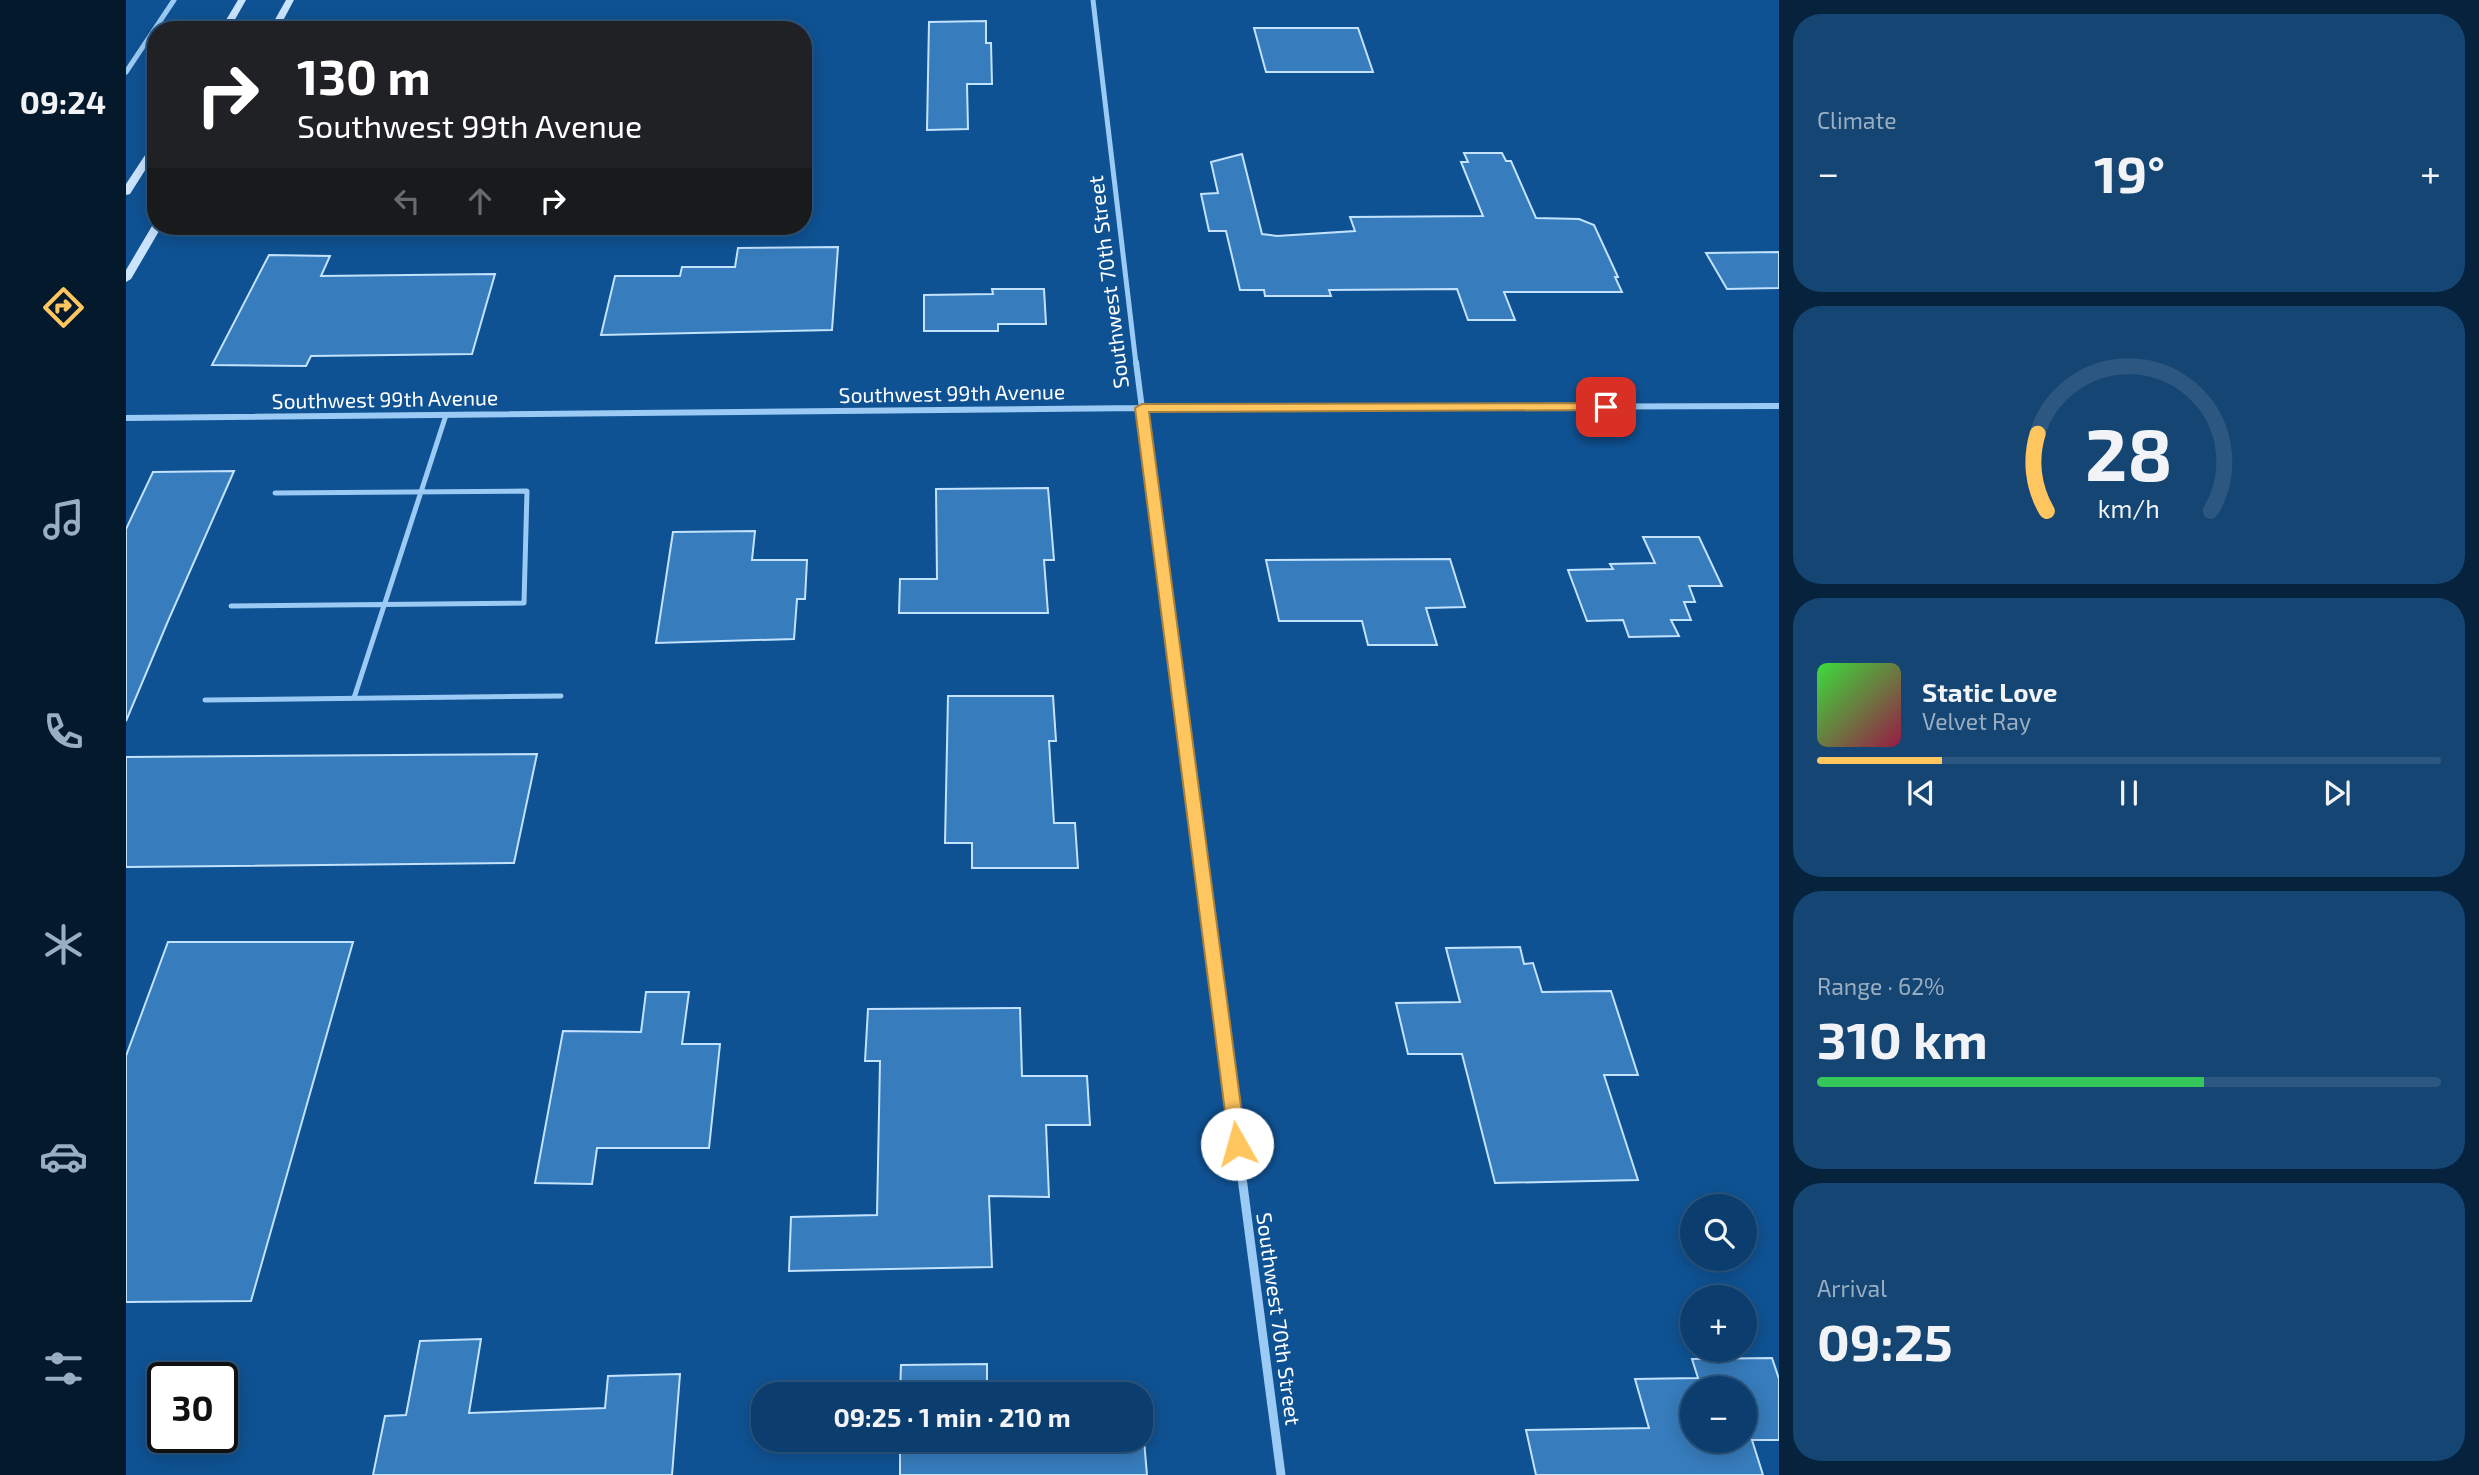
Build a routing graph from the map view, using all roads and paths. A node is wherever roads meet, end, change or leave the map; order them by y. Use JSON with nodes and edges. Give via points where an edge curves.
{"nodes":[{"id":1,"x":174,"y":0,"type":"edge"},
{"id":2,"x":242,"y":0,"type":"edge"},
{"id":3,"x":290,"y":0,"type":"edge"},
{"id":4,"x":1093,"y":0,"type":"edge"},
{"id":5,"x":160,"y":21,"type":"edge"},
{"id":6,"x":230,"y":21,"type":"edge"},
{"id":7,"x":278,"y":21,"type":"edge"},
{"id":8,"x":147,"y":40,"type":"edge"},
{"id":9,"x":126,"y":72,"type":"edge"},
{"id":10,"x":147,"y":159,"type":"edge"},
{"id":11,"x":126,"y":192,"type":"edge"},
{"id":12,"x":152,"y":235,"type":"edge"},
{"id":13,"x":126,"y":279,"type":"edge"},
{"id":14,"x":1779,"y":406,"type":"edge"},
{"id":15,"x":1142,"y":408,"type":"junction"},
{"id":16,"x":446,"y":415,"type":"junction"},
{"id":17,"x":126,"y":418,"type":"edge"},
{"id":18,"x":421,"y":493,"type":"junction"},
{"id":19,"x":275,"y":494,"type":"dead end"},
{"id":20,"x":385,"y":604,"type":"junction"},
{"id":21,"x":231,"y":606,"type":"dead end"},
{"id":22,"x":561,"y":696,"type":"dead end"},
{"id":23,"x":354,"y":698,"type":"junction"},
{"id":24,"x":205,"y":700,"type":"dead end"},
{"id":25,"x":1281,"y":1475,"type":"edge"}],
"edges":[{"from":1,"to":5,"type":"street"},
{"from":2,"to":6,"type":"main road"},
{"from":3,"to":7,"type":"main road"},
{"from":4,"to":15,"type":"street","name":"Southwest 70th Street"},
{"from":8,"to":9,"type":"street"},
{"from":10,"to":11,"type":"main road"},
{"from":12,"to":13,"type":"main road"},
{"from":14,"to":15,"type":"street","name":"Southwest 99th Avenue"},
{"from":15,"to":16,"type":"street","name":"Southwest 99th Avenue"},
{"from":15,"to":25,"type":"street","name":"Southwest 70th Street"},
{"from":16,"to":17,"type":"street","name":"Southwest 99th Avenue"},
{"from":16,"to":18,"type":"lane"},
{"from":18,"to":19,"type":"lane"},
{"from":18,"to":20,"type":"lane"},
{"from":18,"to":20,"type":"lane","via":[[527,491],[524,603]]},
{"from":20,"to":21,"type":"lane"},
{"from":20,"to":23,"type":"lane"},
{"from":22,"to":23,"type":"lane"},
{"from":23,"to":24,"type":"lane"}]}
